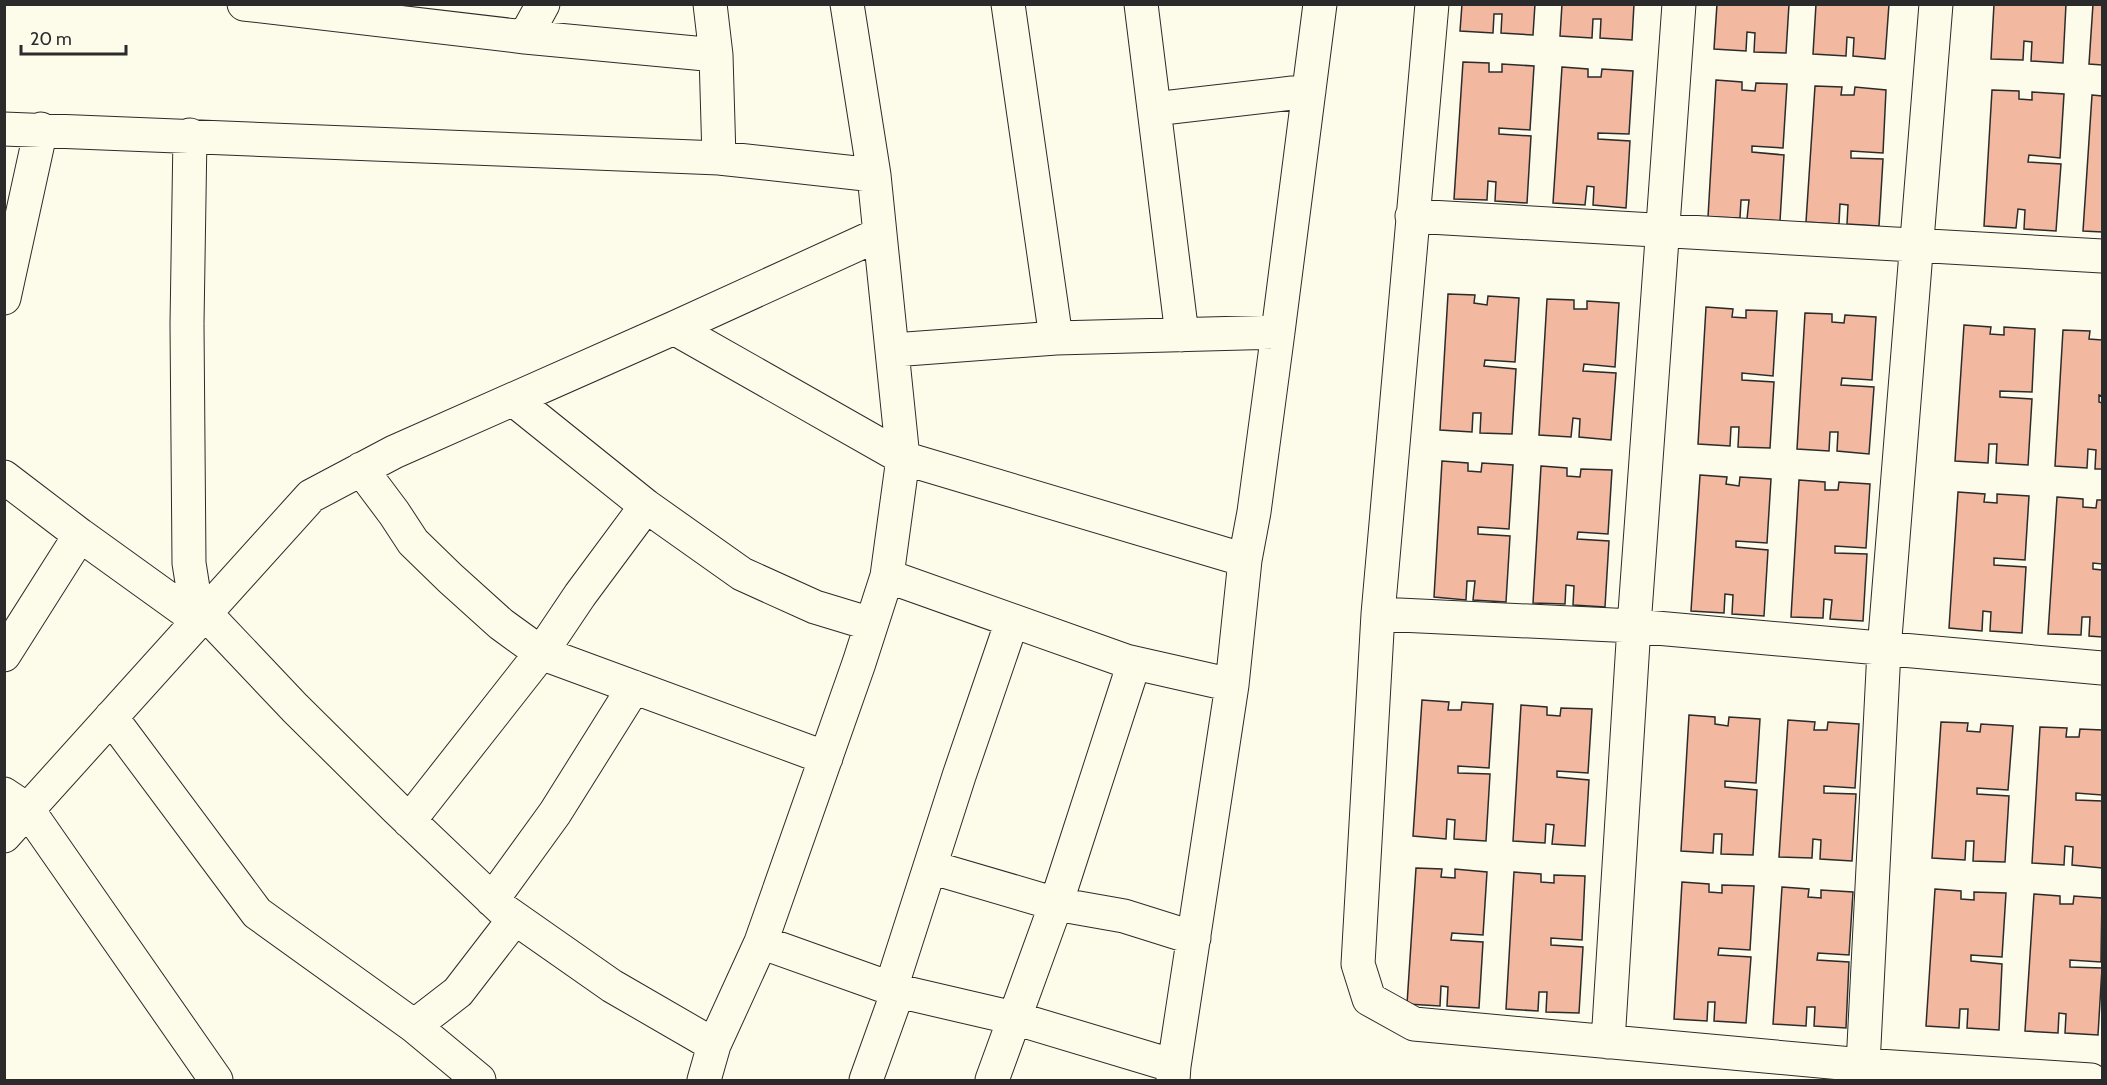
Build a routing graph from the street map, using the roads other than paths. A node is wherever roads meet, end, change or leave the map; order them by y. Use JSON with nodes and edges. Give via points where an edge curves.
{"nodes":[{"id":1,"x":244,"y":4,"type":"edge"},
{"id":2,"x":543,"y":4,"type":"edge"},
{"id":3,"x":710,"y":4,"type":"edge"},
{"id":4,"x":847,"y":4,"type":"edge"},
{"id":5,"x":1008,"y":4,"type":"edge"},
{"id":6,"x":1141,"y":4,"type":"edge"},
{"id":7,"x":1320,"y":4,"type":"edge"},
{"id":8,"x":1432,"y":4,"type":"edge"},
{"id":9,"x":1679,"y":4,"type":"edge"},
{"id":10,"x":1936,"y":4,"type":"edge"},
{"id":11,"x":525,"y":37,"type":"junction"},
{"id":12,"x":716,"y":55,"type":"junction"},
{"id":13,"x":1309,"y":91,"type":"junction"},
{"id":14,"x":1154,"y":109,"type":"junction"},
{"id":15,"x":4,"y":129,"type":"edge"},
{"id":16,"x":41,"y":129,"type":"junction"},
{"id":17,"x":190,"y":135,"type":"junction"},
{"id":18,"x":719,"y":158,"type":"junction"},
{"id":19,"x":874,"y":175,"type":"junction"},
{"id":20,"x":1412,"y":216,"type":"junction"},
{"id":21,"x":1662,"y":232,"type":"junction"},
{"id":22,"x":880,"y":234,"type":"junction"},
{"id":23,"x":1917,"y":245,"type":"junction"},
{"id":24,"x":2103,"y":256,"type":"edge"},
{"id":25,"x":4,"y":298,"type":"edge"},
{"id":26,"x":674,"y":328,"type":"junction"},
{"id":27,"x":1278,"y":332,"type":"junction"},
{"id":28,"x":1182,"y":335,"type":"junction"},
{"id":29,"x":1056,"y":338,"type":"junction"},
{"id":30,"x":893,"y":350,"type":"junction"},
{"id":31,"x":514,"y":400,"type":"junction"},
{"id":32,"x":903,"y":458,"type":"junction"},
{"id":33,"x":361,"y":469,"type":"junction"},
{"id":34,"x":4,"y":477,"type":"edge"},
{"id":35,"x":646,"y":506,"type":"junction"},
{"id":36,"x":80,"y":535,"type":"junction"},
{"id":37,"x":1245,"y":560,"type":"junction"},
{"id":38,"x":887,"y":576,"type":"junction"},
{"id":39,"x":1378,"y":614,"type":"junction"},
{"id":40,"x":202,"y":616,"type":"junction"},
{"id":41,"x":1012,"y":621,"type":"junction"},
{"id":42,"x":871,"y":624,"type":"junction"},
{"id":43,"x":1634,"y":626,"type":"junction"},
{"id":44,"x":1884,"y":650,"type":"junction"},
{"id":45,"x":541,"y":653,"type":"junction"},
{"id":46,"x":4,"y":655,"type":"edge"},
{"id":47,"x":1134,"y":663,"type":"junction"},
{"id":48,"x":2103,"y":668,"type":"edge"},
{"id":49,"x":1232,"y":685,"type":"junction"},
{"id":50,"x":634,"y":687,"type":"junction"},
{"id":51,"x":111,"y":717,"type":"junction"},
{"id":52,"x":826,"y":758,"type":"junction"},
{"id":53,"x":16,"y":802,"type":"edge"},
{"id":54,"x":409,"y":820,"type":"junction"},
{"id":55,"x":4,"y":836,"type":"edge"},
{"id":56,"x":930,"y":867,"type":"junction"},
{"id":57,"x":1056,"y":904,"type":"junction"},
{"id":58,"x":504,"y":909,"type":"junction"},
{"id":59,"x":1194,"y":938,"type":"junction"},
{"id":60,"x":761,"y":942,"type":"junction"},
{"id":61,"x":895,"y":989,"type":"junction"},
{"id":62,"x":1014,"y":1018,"type":"junction"},
{"id":63,"x":414,"y":1026,"type":"junction"},
{"id":64,"x":1608,"y":1042,"type":"junction"},
{"id":65,"x":714,"y":1045,"type":"junction"},
{"id":66,"x":1863,"y":1065,"type":"junction"},
{"id":67,"x":1173,"y":1073,"type":"edge"},
{"id":68,"x":216,"y":1080,"type":"edge"},
{"id":69,"x":479,"y":1080,"type":"edge"},
{"id":70,"x":704,"y":1080,"type":"edge"},
{"id":71,"x":866,"y":1080,"type":"edge"},
{"id":72,"x":992,"y":1080,"type":"edge"},
{"id":73,"x":2091,"y":1080,"type":"edge"}],
"edges":[{"from":1,"to":11,"type":"street"},
{"from":2,"to":11,"type":"street"},
{"from":3,"to":12,"type":"street"},
{"from":4,"to":19,"type":"street"},
{"from":5,"to":29,"type":"street"},
{"from":6,"to":14,"type":"street"},
{"from":7,"to":13,"type":"street"},
{"from":8,"to":20,"type":"street"},
{"from":9,"to":21,"type":"street"},
{"from":10,"to":23,"type":"street"},
{"from":11,"to":12,"type":"street"},
{"from":12,"to":18,"type":"street"},
{"from":13,"to":14,"type":"street"},
{"from":13,"to":27,"type":"street"},
{"from":14,"to":28,"type":"street"},
{"from":15,"to":16,"type":"street"},
{"from":16,"to":17,"type":"street"},
{"from":16,"to":25,"type":"street"},
{"from":17,"to":18,"type":"street"},
{"from":17,"to":40,"type":"street","via":[[189,563]]},
{"from":18,"to":19,"type":"street"},
{"from":19,"to":22,"type":"street"},
{"from":20,"to":21,"type":"street"},
{"from":20,"to":39,"type":"street"},
{"from":21,"to":23,"type":"street"},
{"from":21,"to":43,"type":"street"},
{"from":22,"to":26,"type":"street"},
{"from":22,"to":30,"type":"street"},
{"from":23,"to":24,"type":"street"},
{"from":23,"to":44,"type":"street"},
{"from":26,"to":31,"type":"street"},
{"from":26,"to":32,"type":"street"},
{"from":27,"to":28,"type":"street"},
{"from":27,"to":37,"type":"street"},
{"from":28,"to":29,"type":"street"},
{"from":29,"to":30,"type":"street"},
{"from":30,"to":32,"type":"street"},
{"from":31,"to":33,"type":"street"},
{"from":31,"to":35,"type":"street"},
{"from":32,"to":37,"type":"street"},
{"from":32,"to":38,"type":"street"},
{"from":33,"to":40,"type":"street","via":[[311,496]]},
{"from":33,"to":45,"type":"street","via":[[413,542],[501,624]]},
{"from":34,"to":36,"type":"street"},
{"from":35,"to":42,"type":"street","via":[[742,574],[815,607]]},
{"from":35,"to":45,"type":"street"},
{"from":36,"to":40,"type":"street"},
{"from":36,"to":46,"type":"street"},
{"from":37,"to":49,"type":"street"},
{"from":38,"to":41,"type":"street"},
{"from":38,"to":42,"type":"street"},
{"from":39,"to":43,"type":"street"},
{"from":39,"to":64,"type":"street","via":[[1358,964],[1368,999],[1414,1024]]},
{"from":40,"to":51,"type":"street"},
{"from":40,"to":54,"type":"street"},
{"from":41,"to":47,"type":"street"},
{"from":41,"to":56,"type":"street"},
{"from":42,"to":52,"type":"street"},
{"from":43,"to":44,"type":"street"},
{"from":43,"to":64,"type":"street"},
{"from":44,"to":48,"type":"street"},
{"from":44,"to":66,"type":"street"},
{"from":45,"to":50,"type":"street"},
{"from":45,"to":54,"type":"street"},
{"from":47,"to":49,"type":"street"},
{"from":47,"to":57,"type":"street"},
{"from":49,"to":59,"type":"street"},
{"from":50,"to":52,"type":"street"},
{"from":50,"to":58,"type":"street","via":[[555,813]]},
{"from":51,"to":53,"type":"street"},
{"from":51,"to":63,"type":"street","via":[[257,913]]},
{"from":52,"to":60,"type":"street"},
{"from":53,"to":55,"type":"street"},
{"from":53,"to":68,"type":"street"},
{"from":54,"to":58,"type":"street"},
{"from":56,"to":57,"type":"street"},
{"from":56,"to":61,"type":"street"},
{"from":57,"to":59,"type":"street","via":[[1124,916]]},
{"from":57,"to":62,"type":"street"},
{"from":58,"to":63,"type":"street","via":[[458,992]]},
{"from":58,"to":65,"type":"street","via":[[612,986]]},
{"from":59,"to":67,"type":"street"},
{"from":60,"to":61,"type":"street"},
{"from":60,"to":65,"type":"street"},
{"from":61,"to":62,"type":"street"},
{"from":61,"to":71,"type":"street"},
{"from":62,"to":67,"type":"street"},
{"from":62,"to":72,"type":"street"},
{"from":63,"to":69,"type":"street"},
{"from":64,"to":66,"type":"street"},
{"from":65,"to":70,"type":"street"},
{"from":66,"to":73,"type":"street"}]}
